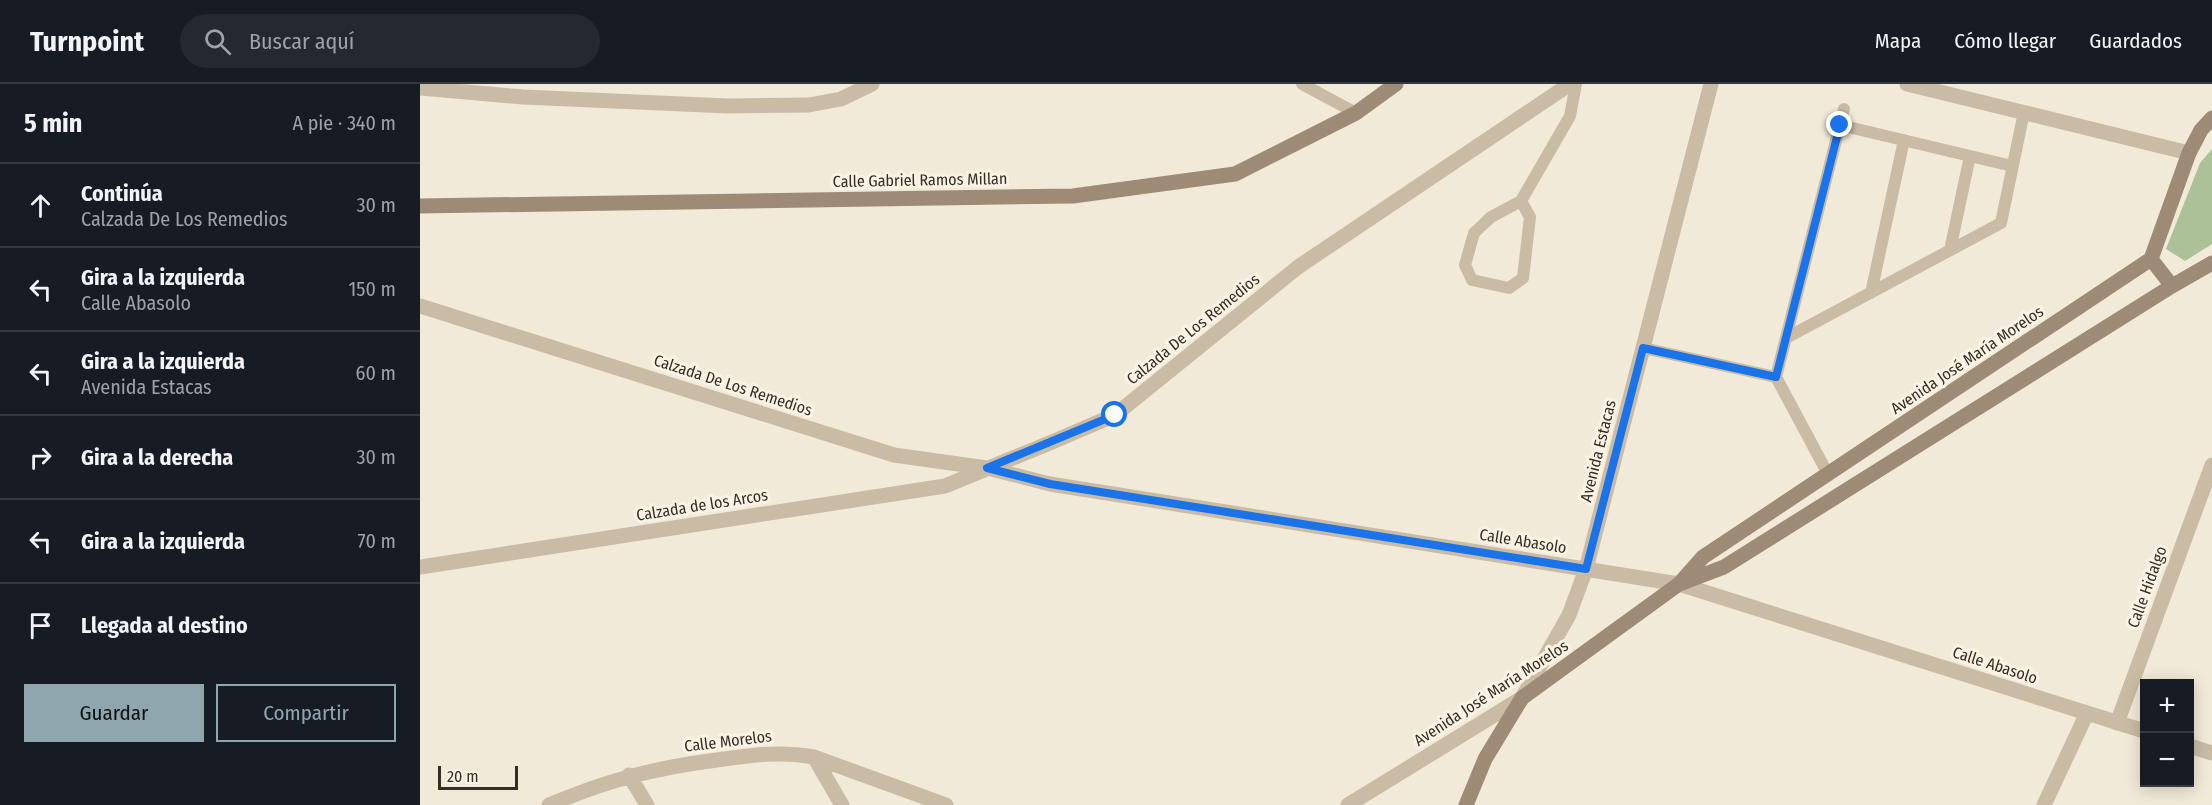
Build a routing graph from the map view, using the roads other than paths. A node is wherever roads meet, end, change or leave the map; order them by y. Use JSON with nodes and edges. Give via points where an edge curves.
{"nodes":[{"id":1,"x":872,"y":84,"type":"edge"},
{"id":2,"x":1302,"y":84,"type":"edge"},
{"id":3,"x":1396,"y":84,"type":"edge"},
{"id":4,"x":1570,"y":84,"type":"edge"},
{"id":5,"x":1576,"y":84,"type":"edge"},
{"id":6,"x":1711,"y":84,"type":"edge"},
{"id":7,"x":1907,"y":84,"type":"edge"},
{"id":8,"x":420,"y":88,"type":"edge"},
{"id":9,"x":842,"y":92,"type":"edge"},
{"id":10,"x":1844,"y":109,"type":"dead end"},
{"id":11,"x":2024,"y":112,"type":"junction"},
{"id":12,"x":1356,"y":113,"type":"junction"},
{"id":13,"x":2212,"y":118,"type":"edge"},
{"id":14,"x":1840,"y":125,"type":"junction"},
{"id":15,"x":1904,"y":140,"type":"junction"},
{"id":16,"x":2189,"y":153,"type":"junction"},
{"id":17,"x":1970,"y":156,"type":"junction"},
{"id":18,"x":2012,"y":166,"type":"junction"},
{"id":19,"x":1521,"y":201,"type":"junction"},
{"id":20,"x":420,"y":206,"type":"edge"},
{"id":21,"x":1950,"y":250,"type":"junction"},
{"id":22,"x":2151,"y":259,"type":"junction"},
{"id":23,"x":2212,"y":263,"type":"edge"},
{"id":24,"x":2172,"y":286,"type":"junction"},
{"id":25,"x":1871,"y":293,"type":"junction"},
{"id":26,"x":420,"y":306,"type":"edge"},
{"id":27,"x":1786,"y":338,"type":"junction"},
{"id":28,"x":1643,"y":348,"type":"junction"},
{"id":29,"x":1776,"y":377,"type":"junction"},
{"id":30,"x":2212,"y":465,"type":"edge"},
{"id":31,"x":987,"y":468,"type":"junction"},
{"id":32,"x":1828,"y":474,"type":"junction"},
{"id":33,"x":420,"y":567,"type":"edge"},
{"id":34,"x":1586,"y":569,"type":"junction"},
{"id":35,"x":1679,"y":584,"type":"junction"},
{"id":36,"x":1522,"y":698,"type":"junction"},
{"id":37,"x":2087,"y":713,"type":"junction"},
{"id":38,"x":2117,"y":723,"type":"junction"},
{"id":39,"x":2140,"y":730,"type":"edge"},
{"id":40,"x":2194,"y":747,"type":"edge"},
{"id":41,"x":2212,"y":753,"type":"edge"},
{"id":42,"x":814,"y":757,"type":"junction"},
{"id":43,"x":629,"y":775,"type":"junction"},
{"id":44,"x":549,"y":805,"type":"edge"},
{"id":45,"x":647,"y":805,"type":"edge"},
{"id":46,"x":842,"y":805,"type":"edge"},
{"id":47,"x":946,"y":805,"type":"edge"},
{"id":48,"x":1348,"y":805,"type":"edge"},
{"id":49,"x":1466,"y":805,"type":"edge"},
{"id":50,"x":2044,"y":805,"type":"edge"}],
"edges":[{"from":1,"to":9,"type":"street"},
{"from":2,"to":12,"type":"lane"},
{"from":3,"to":12,"type":"main road","name":"Calle Gabriel Ramos Millan"},
{"from":4,"to":31,"type":"street","name":"Calzada De Los Remedios","via":[[1298,267],[1115,415]]},
{"from":5,"to":19,"type":"lane","via":[[1570,116]]},
{"from":6,"to":28,"type":"street","name":"Avenida Estacas"},
{"from":7,"to":11,"type":"street"},
{"from":8,"to":9,"type":"street","via":[[728,106],[809,105]]},
{"from":10,"to":14,"type":"lane"},
{"from":11,"to":16,"type":"street"},
{"from":11,"to":18,"type":"lane"},
{"from":12,"to":20,"type":"main road","name":"Calle Gabriel Ramos Millan","via":[[1234,174],[1073,196]]},
{"from":13,"to":16,"type":"main road"},
{"from":14,"to":15,"type":"lane"},
{"from":14,"to":27,"type":"lane"},
{"from":15,"to":17,"type":"lane"},
{"from":15,"to":25,"type":"lane"},
{"from":16,"to":22,"type":"main road"},
{"from":17,"to":18,"type":"lane"},
{"from":17,"to":21,"type":"lane"},
{"from":18,"to":21,"type":"lane","via":[[2001,223]]},
{"from":19,"to":19,"type":"lane","via":[[1491,217],[1474,233],[1465,265],[1472,279],[1509,288],[1523,278],[1530,217]]},
{"from":21,"to":25,"type":"lane"},
{"from":22,"to":24,"type":"main road"},
{"from":22,"to":32,"type":"main road","name":"Avenida José María Morelos"},
{"from":23,"to":24,"type":"main road","name":"Avenida José María Morelos"},
{"from":24,"to":35,"type":"main road","name":"Avenida José María Morelos","via":[[1724,567]]},
{"from":25,"to":27,"type":"lane"},
{"from":26,"to":31,"type":"street","name":"Calzada De Los Remedios","via":[[894,455]]},
{"from":27,"to":29,"type":"lane"},
{"from":28,"to":29,"type":"lane"},
{"from":28,"to":34,"type":"street","name":"Avenida Estacas"},
{"from":29,"to":32,"type":"lane"},
{"from":30,"to":38,"type":"street","name":"Calle Hidalgo"},
{"from":31,"to":33,"type":"street","name":"Calzada de los Arcos","via":[[945,486]]},
{"from":31,"to":34,"type":"street","name":"Calle Abasolo","via":[[1050,484]]},
{"from":32,"to":35,"type":"main road","name":"Avenida José María Morelos","via":[[1703,556]]},
{"from":34,"to":35,"type":"street","name":"Calle Abasolo"},
{"from":34,"to":36,"type":"street","name":"Avenida Estacas","via":[[1569,615]]},
{"from":35,"to":36,"type":"main road","name":"Avenida José María Morelos"},
{"from":35,"to":37,"type":"street","name":"Calle Abasolo"},
{"from":36,"to":48,"type":"street","name":"Avenida José María Morelos"},
{"from":36,"to":49,"type":"main road","name":"Avenida Estacas","via":[[1485,759]]},
{"from":37,"to":38,"type":"street","name":"Calle Abasolo"},
{"from":37,"to":50,"type":"street"},
{"from":38,"to":39,"type":"street","name":"Calle Abasolo"},
{"from":40,"to":41,"type":"street"},
{"from":42,"to":43,"type":"street","name":"Calle Morelos","via":[[769,753]]},
{"from":42,"to":46,"type":"street"},
{"from":42,"to":47,"type":"street","name":"Calle Morelos"},
{"from":43,"to":44,"type":"street","name":"Calle Morelos"},
{"from":43,"to":45,"type":"street"}]}
